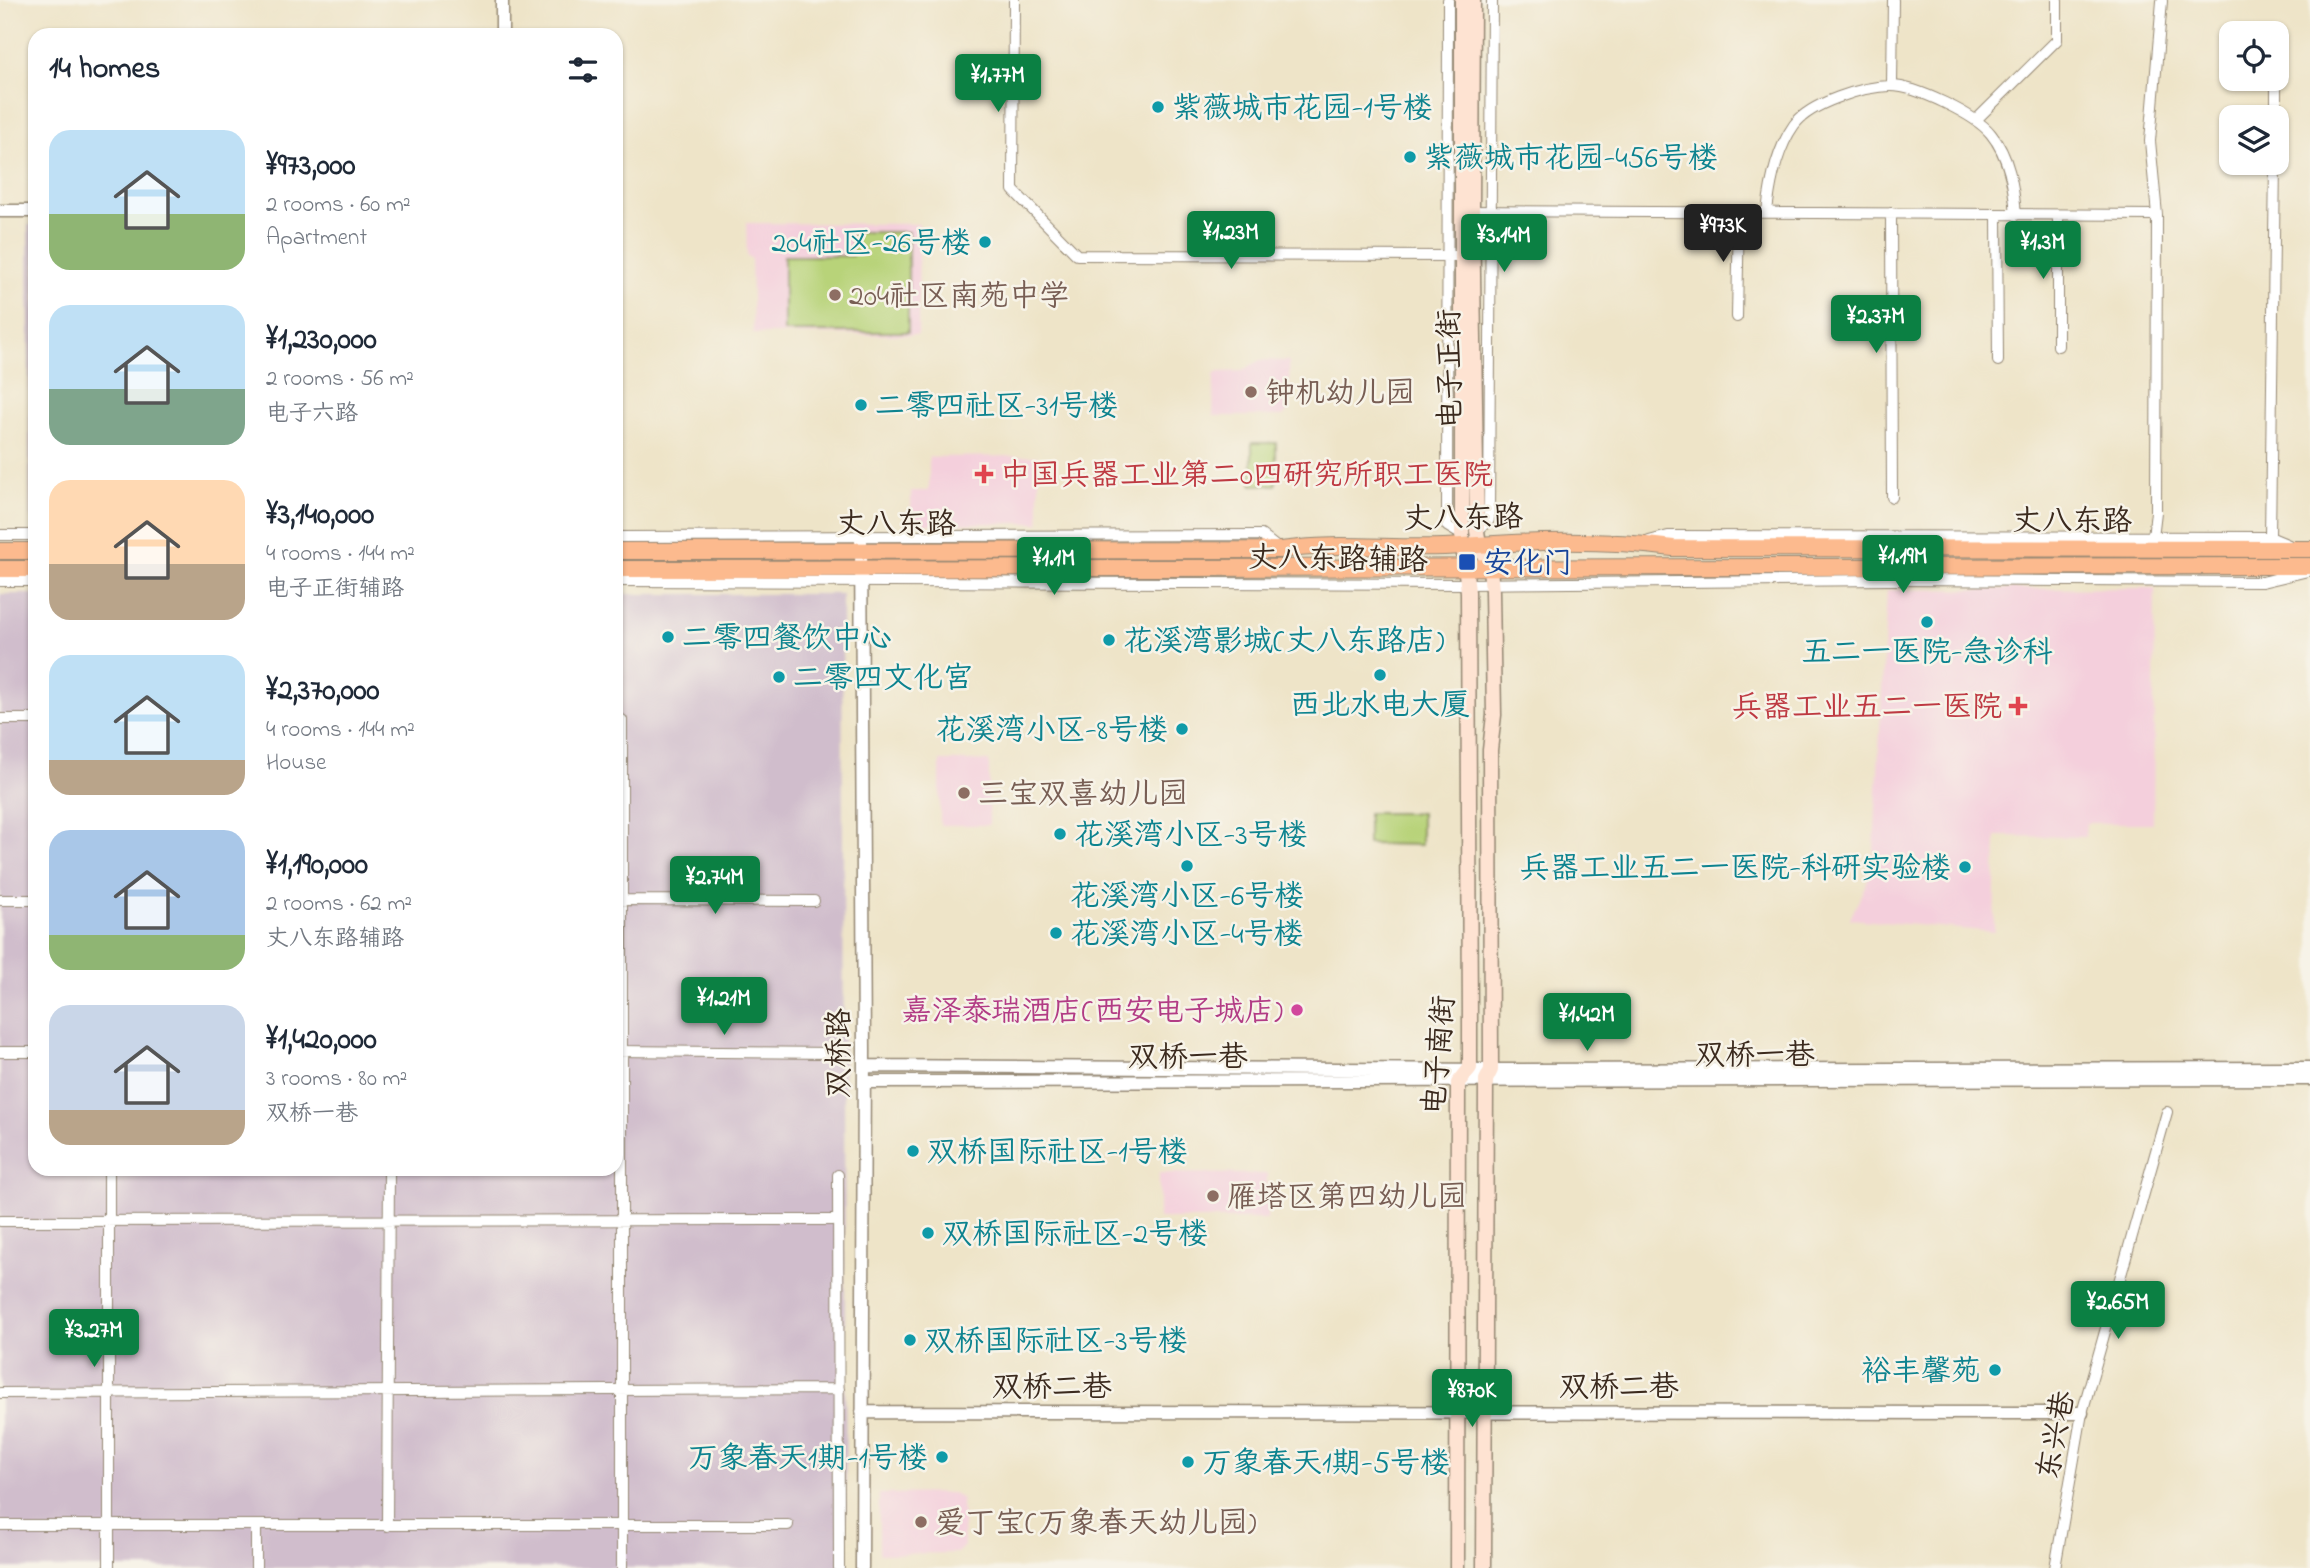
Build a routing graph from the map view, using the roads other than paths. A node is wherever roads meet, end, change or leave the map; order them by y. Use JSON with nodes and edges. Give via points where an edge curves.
{"nodes":[{"id":1,"x":502,"y":0,"type":"edge"},
{"id":2,"x":1014,"y":0,"type":"edge"},
{"id":3,"x":1448,"y":0,"type":"edge"},
{"id":4,"x":1462,"y":0,"type":"edge"},
{"id":5,"x":1473,"y":0,"type":"edge"},
{"id":6,"x":1492,"y":0,"type":"edge"},
{"id":7,"x":1893,"y":0,"type":"edge"},
{"id":8,"x":2057,"y":0,"type":"edge"},
{"id":9,"x":2162,"y":1,"type":"edge"},
{"id":10,"x":502,"y":28,"type":"edge"},
{"id":11,"x":1892,"y":86,"type":"junction"},
{"id":12,"x":1976,"y":120,"type":"junction"},
{"id":13,"x":2275,"y":175,"type":"edge"},
{"id":14,"x":0,"y":211,"type":"edge"},
{"id":15,"x":28,"y":211,"type":"edge"},
{"id":16,"x":1467,"y":211,"type":"junction"},
{"id":17,"x":1488,"y":211,"type":"junction"},
{"id":18,"x":1739,"y":211,"type":"junction"},
{"id":19,"x":1767,"y":212,"type":"junction"},
{"id":20,"x":1891,"y":213,"type":"junction"},
{"id":21,"x":1997,"y":214,"type":"junction"},
{"id":22,"x":2016,"y":215,"type":"junction"},
{"id":23,"x":2058,"y":215,"type":"junction"},
{"id":24,"x":2157,"y":215,"type":"junction"},
{"id":25,"x":1455,"y":256,"type":"junction"},
{"id":26,"x":1737,"y":317,"type":"dead end"},
{"id":27,"x":2058,"y":346,"type":"dead end"},
{"id":28,"x":1998,"y":361,"type":"dead end"},
{"id":29,"x":1892,"y":497,"type":"dead end"},
{"id":30,"x":0,"y":535,"type":"edge"},
{"id":31,"x":28,"y":535,"type":"edge"},
{"id":32,"x":623,"y":537,"type":"edge"},
{"id":33,"x":1478,"y":537,"type":"junction"},
{"id":34,"x":2153,"y":537,"type":"junction"},
{"id":35,"x":2270,"y":537,"type":"junction"},
{"id":36,"x":1462,"y":541,"type":"junction"},
{"id":37,"x":861,"y":544,"type":"junction"},
{"id":38,"x":1641,"y":544,"type":"junction"},
{"id":39,"x":2303,"y":549,"type":"edge"},
{"id":40,"x":0,"y":551,"type":"edge"},
{"id":41,"x":28,"y":551,"type":"edge"},
{"id":42,"x":623,"y":551,"type":"edge"},
{"id":43,"x":1490,"y":568,"type":"junction"},
{"id":44,"x":2310,"y":568,"type":"edge"},
{"id":45,"x":0,"y":569,"type":"edge"},
{"id":46,"x":28,"y":569,"type":"edge"},
{"id":47,"x":623,"y":569,"type":"edge"},
{"id":48,"x":2010,"y":573,"type":"junction"},
{"id":49,"x":862,"y":576,"type":"junction"},
{"id":50,"x":1468,"y":576,"type":"junction"},
{"id":51,"x":0,"y":581,"type":"edge"},
{"id":52,"x":28,"y":581,"type":"edge"},
{"id":53,"x":623,"y":581,"type":"edge"},
{"id":54,"x":1492,"y":584,"type":"junction"},
{"id":55,"x":0,"y":719,"type":"edge"},
{"id":56,"x":28,"y":719,"type":"edge"},
{"id":57,"x":0,"y":900,"type":"edge"},
{"id":58,"x":28,"y":900,"type":"edge"},
{"id":59,"x":623,"y":900,"type":"edge"},
{"id":60,"x":814,"y":901,"type":"dead end"},
{"id":61,"x":623,"y":1051,"type":"edge"},
{"id":62,"x":0,"y":1052,"type":"edge"},
{"id":63,"x":28,"y":1052,"type":"edge"},
{"id":64,"x":832,"y":1053,"type":"dead end"},
{"id":65,"x":864,"y":1066,"type":"junction"},
{"id":66,"x":1470,"y":1068,"type":"junction"},
{"id":67,"x":2310,"y":1068,"type":"edge"},
{"id":68,"x":1489,"y":1075,"type":"junction"},
{"id":69,"x":2310,"y":1079,"type":"edge"},
{"id":70,"x":864,"y":1082,"type":"junction"},
{"id":71,"x":1458,"y":1083,"type":"junction"},
{"id":72,"x":2167,"y":1112,"type":"dead end"},
{"id":73,"x":838,"y":1175,"type":"dead end"},
{"id":74,"x":109,"y":1176,"type":"edge"},
{"id":75,"x":389,"y":1176,"type":"edge"},
{"id":76,"x":622,"y":1176,"type":"edge"},
{"id":77,"x":388,"y":1220,"type":"junction"},
{"id":78,"x":623,"y":1220,"type":"junction"},
{"id":79,"x":837,"y":1220,"type":"junction"},
{"id":80,"x":0,"y":1221,"type":"edge"},
{"id":81,"x":109,"y":1221,"type":"junction"},
{"id":82,"x":839,"y":1388,"type":"junction"},
{"id":83,"x":389,"y":1391,"type":"junction"},
{"id":84,"x":623,"y":1391,"type":"junction"},
{"id":85,"x":0,"y":1393,"type":"edge"},
{"id":86,"x":109,"y":1393,"type":"junction"},
{"id":87,"x":862,"y":1412,"type":"junction"},
{"id":88,"x":1457,"y":1412,"type":"junction"},
{"id":89,"x":1485,"y":1412,"type":"junction"},
{"id":90,"x":2082,"y":1413,"type":"junction"},
{"id":91,"x":622,"y":1524,"type":"junction"},
{"id":92,"x":0,"y":1525,"type":"edge"},
{"id":93,"x":788,"y":1525,"type":"dead end"},
{"id":94,"x":108,"y":1526,"type":"junction"},
{"id":95,"x":257,"y":1526,"type":"junction"},
{"id":96,"x":387,"y":1526,"type":"junction"},
{"id":97,"x":109,"y":1568,"type":"edge"},
{"id":98,"x":256,"y":1568,"type":"edge"},
{"id":99,"x":622,"y":1568,"type":"edge"},
{"id":100,"x":839,"y":1568,"type":"edge"},
{"id":101,"x":862,"y":1568,"type":"edge"},
{"id":102,"x":1457,"y":1568,"type":"edge"},
{"id":103,"x":1484,"y":1568,"type":"edge"},
{"id":104,"x":2055,"y":1568,"type":"edge"}],
"edges":[{"from":1,"to":10,"type":"street"},
{"from":2,"to":25,"type":"street","via":[[1013,191],[1077,255]]},
{"from":3,"to":25,"type":"street"},
{"from":4,"to":16,"type":"main road","name":"电子正街"},
{"from":5,"to":16,"type":"main road","name":"电子正街"},
{"from":6,"to":17,"type":"street"},
{"from":7,"to":11,"type":"street"},
{"from":8,"to":12,"type":"street","via":[[2057,40]]},
{"from":9,"to":24,"type":"street","via":[[2150,141]]},
{"from":11,"to":12,"type":"street","via":[[1947,103]]},
{"from":11,"to":19,"type":"street","via":[[1846,94],[1810,111],[1794,125],[1776,168]]},
{"from":12,"to":22,"type":"street","via":[[1992,135],[2003,157],[2013,183]]},
{"from":13,"to":35,"type":"street"},
{"from":14,"to":15,"type":"street"},
{"from":16,"to":17,"type":"street"},
{"from":16,"to":25,"type":"main road","name":"电子正街"},
{"from":16,"to":33,"type":"main road","name":"电子正街"},
{"from":17,"to":18,"type":"street"},
{"from":17,"to":33,"type":"street","via":[[1489,520]]},
{"from":18,"to":19,"type":"street"},
{"from":18,"to":26,"type":"street"},
{"from":19,"to":20,"type":"street"},
{"from":20,"to":21,"type":"street"},
{"from":20,"to":29,"type":"street"},
{"from":21,"to":22,"type":"street"},
{"from":21,"to":28,"type":"street"},
{"from":22,"to":23,"type":"street"},
{"from":23,"to":24,"type":"street"},
{"from":23,"to":27,"type":"street"},
{"from":24,"to":34,"type":"street"},
{"from":25,"to":36,"type":"main road","name":"电子正街"},
{"from":30,"to":31,"type":"street"},
{"from":32,"to":37,"type":"street"},
{"from":33,"to":36,"type":"main road","name":"丈八东路"},
{"from":33,"to":38,"type":"main road","name":"丈八东路"},
{"from":33,"to":43,"type":"main road","name":"电子正街"},
{"from":34,"to":35,"type":"street"},
{"from":34,"to":38,"type":"street","via":[[1668,536]]},
{"from":35,"to":39,"type":"street"},
{"from":36,"to":37,"type":"main road","name":"丈八东路","via":[[1281,550],[1185,543]]},
{"from":36,"to":50,"type":"main road","name":"电子南街"},
{"from":37,"to":42,"type":"main road","name":"丈八东路"},
{"from":37,"to":49,"type":"street","name":"双桥路"},
{"from":38,"to":39,"type":"main road","name":"丈八东路","via":[[1673,548]]},
{"from":40,"to":41,"type":"main road"},
{"from":43,"to":48,"type":"main road","name":"丈八东路"},
{"from":43,"to":50,"type":"main road","name":"丈八东路"},
{"from":43,"to":54,"type":"main road","name":"电子南街"},
{"from":44,"to":48,"type":"main road","name":"丈八东路"},
{"from":45,"to":46,"type":"main road"},
{"from":47,"to":49,"type":"main road","name":"丈八东路"},
{"from":48,"to":54,"type":"street","name":"丈八东路辅路"},
{"from":49,"to":50,"type":"main road","name":"丈八东路"},
{"from":49,"to":53,"type":"street"},
{"from":49,"to":65,"type":"street","name":"双桥路"},
{"from":50,"to":54,"type":"street","name":"丈八东路辅路"},
{"from":50,"to":66,"type":"main road","name":"电子南街"},
{"from":51,"to":52,"type":"street"},
{"from":54,"to":68,"type":"main road","name":"电子南街"},
{"from":55,"to":56,"type":"street"},
{"from":57,"to":58,"type":"street"},
{"from":59,"to":60,"type":"street"},
{"from":61,"to":64,"type":"street"},
{"from":62,"to":63,"type":"street"},
{"from":65,"to":66,"type":"street","name":"双桥一巷"},
{"from":65,"to":70,"type":"street","name":"双桥路"},
{"from":66,"to":68,"type":"street","name":"双桥一巷"},
{"from":66,"to":71,"type":"main road","name":"电子南街"},
{"from":67,"to":68,"type":"street","name":"双桥一巷"},
{"from":68,"to":69,"type":"street","name":"双桥一巷"},
{"from":68,"to":71,"type":"street","name":"双桥一巷"},
{"from":68,"to":89,"type":"main road","name":"电子南街"},
{"from":70,"to":71,"type":"street","name":"双桥一巷"},
{"from":70,"to":87,"type":"street","name":"双桥路"},
{"from":71,"to":88,"type":"main road","name":"电子南街"},
{"from":72,"to":90,"type":"street","name":"东兴巷"},
{"from":73,"to":79,"type":"street"},
{"from":74,"to":81,"type":"street"},
{"from":75,"to":77,"type":"street"},
{"from":76,"to":78,"type":"street"},
{"from":77,"to":78,"type":"street"},
{"from":77,"to":81,"type":"street"},
{"from":77,"to":83,"type":"street"},
{"from":78,"to":79,"type":"street"},
{"from":78,"to":84,"type":"street"},
{"from":79,"to":82,"type":"street"},
{"from":80,"to":81,"type":"street"},
{"from":81,"to":86,"type":"street"},
{"from":82,"to":84,"type":"street"},
{"from":82,"to":100,"type":"street"},
{"from":83,"to":84,"type":"street"},
{"from":83,"to":86,"type":"street"},
{"from":83,"to":96,"type":"street"},
{"from":84,"to":91,"type":"street"},
{"from":85,"to":86,"type":"street"},
{"from":86,"to":94,"type":"street"},
{"from":87,"to":88,"type":"street","name":"双桥二巷"},
{"from":87,"to":101,"type":"street","name":"双桥路"},
{"from":88,"to":89,"type":"street","name":"双桥二巷"},
{"from":88,"to":102,"type":"main road","name":"电子南街"},
{"from":89,"to":90,"type":"street","name":"双桥二巷"},
{"from":89,"to":103,"type":"main road","name":"电子南街"},
{"from":90,"to":104,"type":"street","name":"东兴巷"},
{"from":91,"to":93,"type":"street"},
{"from":91,"to":96,"type":"street"},
{"from":91,"to":99,"type":"street"},
{"from":92,"to":94,"type":"street"},
{"from":94,"to":95,"type":"street"},
{"from":94,"to":97,"type":"street"},
{"from":95,"to":96,"type":"street"},
{"from":95,"to":98,"type":"street"}]}
